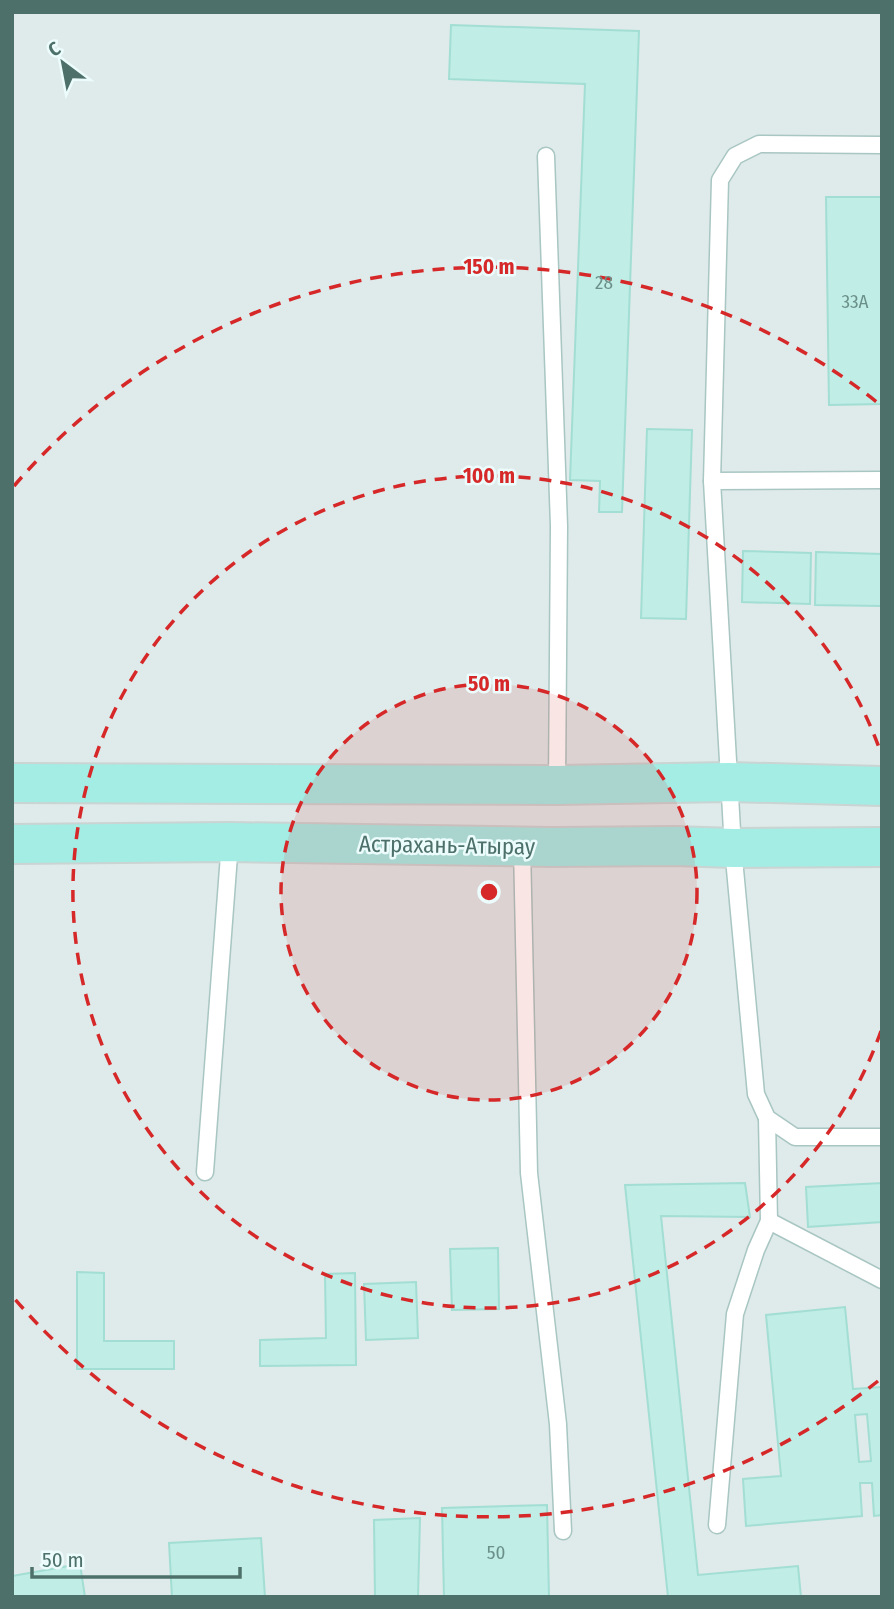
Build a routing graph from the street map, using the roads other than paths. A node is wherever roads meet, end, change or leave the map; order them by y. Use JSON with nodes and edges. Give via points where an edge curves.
{"nodes":[{"id":1,"x":882,"y":145,"type":"edge"},
{"id":2,"x":546,"y":156,"type":"dead end"},
{"id":3,"x":882,"y":480,"type":"edge"},
{"id":4,"x":712,"y":481,"type":"junction"},
{"id":5,"x":12,"y":782,"type":"edge"},
{"id":6,"x":729,"y":782,"type":"junction"},
{"id":7,"x":557,"y":785,"type":"junction"},
{"id":8,"x":882,"y":786,"type":"edge"},
{"id":9,"x":230,"y":842,"type":"junction"},
{"id":10,"x":12,"y":844,"type":"edge"},
{"id":11,"x":522,"y":846,"type":"junction"},
{"id":12,"x":733,"y":848,"type":"junction"},
{"id":13,"x":882,"y":848,"type":"edge"},
{"id":14,"x":767,"y":1118,"type":"junction"},
{"id":15,"x":882,"y":1137,"type":"edge"},
{"id":16,"x":205,"y":1172,"type":"dead end"},
{"id":17,"x":769,"y":1221,"type":"junction"},
{"id":18,"x":882,"y":1280,"type":"edge"},
{"id":19,"x":717,"y":1525,"type":"dead end"},
{"id":20,"x":563,"y":1531,"type":"dead end"}],
"edges":[{"from":1,"to":4,"type":"lane","via":[[760,144],[735,156],[720,180]]},
{"from":2,"to":7,"type":"lane","via":[[559,526]]},
{"from":3,"to":4,"type":"lane"},
{"from":4,"to":6,"type":"lane"},
{"from":5,"to":7,"type":"highway"},
{"from":6,"to":7,"type":"highway"},
{"from":6,"to":8,"type":"highway"},
{"from":6,"to":12,"type":"lane"},
{"from":9,"to":10,"type":"highway","name":"Астрахань-Атырау"},
{"from":9,"to":11,"type":"highway","name":"Астрахань-Атырау"},
{"from":9,"to":16,"type":"lane"},
{"from":11,"to":12,"type":"highway","name":"Астрахань-Атырау"},
{"from":11,"to":20,"type":"lane","via":[[529,1173],[558,1424]]},
{"from":12,"to":13,"type":"highway","name":"Астрахань-Атырау"},
{"from":12,"to":14,"type":"lane","via":[[756,1094]]},
{"from":14,"to":15,"type":"lane","via":[[795,1137]]},
{"from":14,"to":17,"type":"lane"},
{"from":17,"to":18,"type":"lane"},
{"from":17,"to":19,"type":"lane","via":[[735,1314]]}]}
